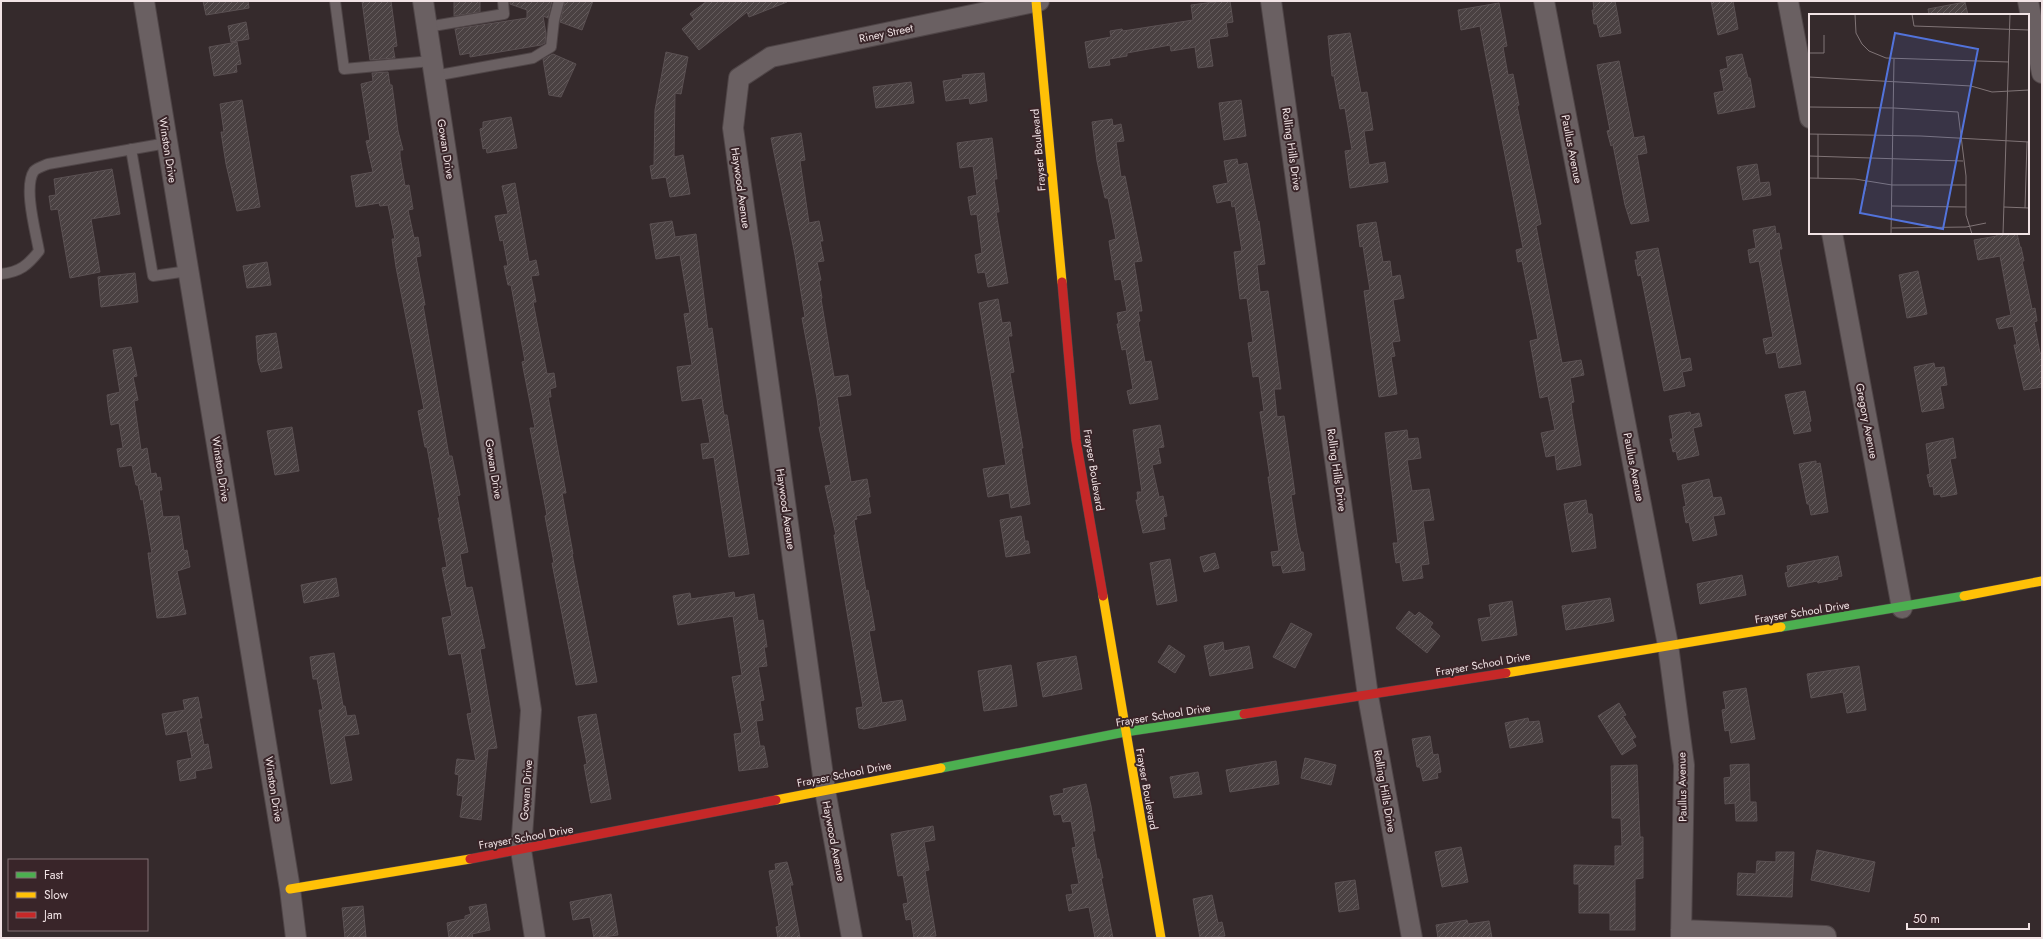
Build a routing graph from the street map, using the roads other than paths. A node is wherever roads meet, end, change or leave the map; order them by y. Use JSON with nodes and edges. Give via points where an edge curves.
{"nodes":[{"id":1,"x":144,"y":1,"type":"edge"},
{"id":2,"x":335,"y":1,"type":"edge"},
{"id":3,"x":423,"y":1,"type":"edge"},
{"id":4,"x":503,"y":1,"type":"edge"},
{"id":5,"x":559,"y":1,"type":"edge"},
{"id":6,"x":1037,"y":1,"type":"edge"},
{"id":7,"x":1271,"y":1,"type":"edge"},
{"id":8,"x":1544,"y":1,"type":"edge"},
{"id":9,"x":1788,"y":1,"type":"edge"},
{"id":10,"x":2028,"y":1,"type":"edge"},
{"id":11,"x":427,"y":27,"type":"junction"},
{"id":12,"x":433,"y":68,"type":"junction"},
{"id":13,"x":2042,"y":73,"type":"edge"},
{"id":14,"x":739,"y":78,"type":"joint"},
{"id":15,"x":1809,"y":113,"type":"edge"},
{"id":16,"x":167,"y":143,"type":"junction"},
{"id":17,"x":132,"y":149,"type":"junction"},
{"id":18,"x":1832,"y":234,"type":"edge"},
{"id":19,"x":188,"y":271,"type":"junction"},
{"id":20,"x":1,"y":274,"type":"edge"},
{"id":21,"x":2042,"y":581,"type":"edge"},
{"id":22,"x":1902,"y":608,"type":"junction"},
{"id":23,"x":1668,"y":645,"type":"junction"},
{"id":24,"x":1368,"y":696,"type":"junction"},
{"id":25,"x":1125,"y":732,"type":"junction"},
{"id":26,"x":824,"y":790,"type":"junction"},
{"id":27,"x":522,"y":850,"type":"junction"},
{"id":28,"x":290,"y":889,"type":"junction"},
{"id":29,"x":1681,"y":934,"type":"edge"},
{"id":30,"x":1826,"y":936,"type":"dead end"},
{"id":31,"x":296,"y":938,"type":"edge"},
{"id":32,"x":535,"y":938,"type":"edge"},
{"id":33,"x":852,"y":938,"type":"edge"},
{"id":34,"x":1161,"y":938,"type":"edge"},
{"id":35,"x":1412,"y":938,"type":"edge"}],
"edges":[{"from":1,"to":16,"type":"street","name":"Winston Drive"},
{"from":2,"to":12,"type":"lane","via":[[344,69]]},
{"from":3,"to":11,"type":"street","name":"Gowan Drive"},
{"from":4,"to":11,"type":"lane","via":[[504,14]]},
{"from":5,"to":12,"type":"lane","via":[[551,47],[533,58]]},
{"from":6,"to":14,"type":"street","name":"Riney Street","via":[[771,57]]},
{"from":6,"to":25,"type":"street","name":"Frayser Boulevard","via":[[1076,440]]},
{"from":7,"to":24,"type":"street","name":"Rolling Hills Drive"},
{"from":8,"to":23,"type":"street","name":"Paullus Avenue"},
{"from":9,"to":15,"type":"street"},
{"from":10,"to":13,"type":"street"},
{"from":11,"to":12,"type":"street","name":"Gowan Drive"},
{"from":12,"to":27,"type":"street","name":"Gowan Drive","via":[[531,710]]},
{"from":14,"to":26,"type":"street","name":"Haywood Avenue","via":[[733,128]]},
{"from":16,"to":17,"type":"lane"},
{"from":16,"to":19,"type":"street","name":"Winston Drive"},
{"from":17,"to":19,"type":"lane","via":[[153,276]]},
{"from":17,"to":20,"type":"lane","via":[[48,164],[35,170],[30,178],[31,207],[39,251],[29,264],[9,274]]},
{"from":18,"to":22,"type":"street","name":"Gregory Avenue"},
{"from":19,"to":28,"type":"street","name":"Winston Drive"},
{"from":21,"to":22,"type":"street","name":"Frayser School Drive"},
{"from":22,"to":23,"type":"street","name":"Frayser School Drive"},
{"from":23,"to":24,"type":"street","name":"Frayser School Drive"},
{"from":23,"to":29,"type":"street","name":"Paullus Avenue","via":[[1684,765]]},
{"from":24,"to":25,"type":"street","name":"Frayser School Drive"},
{"from":24,"to":35,"type":"street","name":"Rolling Hills Drive"},
{"from":25,"to":26,"type":"street","name":"Frayser School Drive"},
{"from":25,"to":34,"type":"street","name":"Frayser Boulevard"},
{"from":26,"to":27,"type":"street","name":"Frayser School Drive"},
{"from":26,"to":33,"type":"street","name":"Haywood Avenue"},
{"from":27,"to":28,"type":"street","name":"Frayser School Drive"},
{"from":27,"to":32,"type":"street","name":"Gowan Drive"},
{"from":28,"to":31,"type":"street","name":"Winston Drive"},
{"from":29,"to":30,"type":"street"}]}
